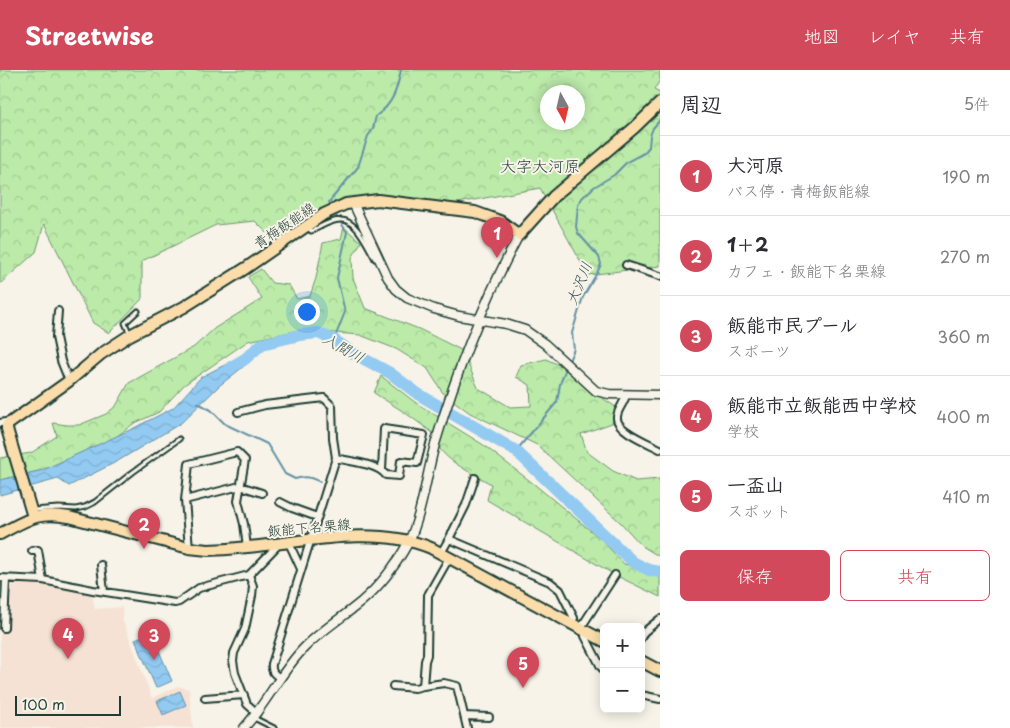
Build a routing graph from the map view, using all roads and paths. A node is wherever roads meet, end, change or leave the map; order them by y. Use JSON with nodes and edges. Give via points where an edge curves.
{"nodes":[{"id":1,"x":660,"y":103,"type":"edge"},
{"id":2,"x":353,"y":203,"type":"junction"},
{"id":3,"x":306,"y":225,"type":"junction"},
{"id":4,"x":519,"y":235,"type":"junction"},
{"id":5,"x":378,"y":257,"type":"junction"},
{"id":6,"x":626,"y":265,"type":"dead end"},
{"id":7,"x":660,"y":276,"type":"edge"},
{"id":8,"x":58,"y":311,"type":"dead end"},
{"id":9,"x":138,"y":311,"type":"dead end"},
{"id":10,"x":478,"y":320,"type":"junction"},
{"id":11,"x":130,"y":335,"type":"junction"},
{"id":12,"x":69,"y":381,"type":"junction"},
{"id":13,"x":626,"y":395,"type":"junction"},
{"id":14,"x":660,"y":395,"type":"edge"},
{"id":15,"x":238,"y":412,"type":"dead end"},
{"id":16,"x":12,"y":420,"type":"junction"},
{"id":17,"x":0,"y":422,"type":"edge"},
{"id":18,"x":179,"y":439,"type":"dead end"},
{"id":19,"x":660,"y":449,"type":"edge"},
{"id":20,"x":336,"y":458,"type":"junction"},
{"id":21,"x":382,"y":470,"type":"junction"},
{"id":22,"x":475,"y":478,"type":"dead end"},
{"id":23,"x":240,"y":486,"type":"junction"},
{"id":24,"x":262,"y":493,"type":"dead end"},
{"id":25,"x":185,"y":500,"type":"junction"},
{"id":26,"x":280,"y":502,"type":"dead end"},
{"id":27,"x":31,"y":511,"type":"junction"},
{"id":28,"x":317,"y":516,"type":"junction"},
{"id":29,"x":0,"y":534,"type":"edge"},
{"id":30,"x":449,"y":538,"type":"junction"},
{"id":31,"x":310,"y":541,"type":"junction"},
{"id":32,"x":409,"y":541,"type":"junction"},
{"id":33,"x":284,"y":543,"type":"junction"},
{"id":34,"x":247,"y":547,"type":"junction"},
{"id":35,"x":189,"y":548,"type":"junction"},
{"id":36,"x":32,"y":550,"type":"dead end"},
{"id":37,"x":445,"y":556,"type":"junction"},
{"id":38,"x":101,"y":565,"type":"dead end"},
{"id":39,"x":301,"y":569,"type":"junction"},
{"id":40,"x":249,"y":575,"type":"junction"},
{"id":41,"x":615,"y":575,"type":"dead end"},
{"id":42,"x":3,"y":578,"type":"edge"},
{"id":43,"x":43,"y":580,"type":"junction"},
{"id":44,"x":104,"y":592,"type":"junction"},
{"id":45,"x":660,"y":620,"type":"edge"},
{"id":46,"x":4,"y":628,"type":"dead end"},
{"id":47,"x":580,"y":628,"type":"junction"},
{"id":48,"x":645,"y":631,"type":"edge"},
{"id":49,"x":600,"y":639,"type":"edge"},
{"id":50,"x":645,"y":663,"type":"edge"},
{"id":51,"x":602,"y":668,"type":"edge"},
{"id":52,"x":660,"y":671,"type":"edge"},
{"id":53,"x":280,"y":678,"type":"junction"},
{"id":54,"x":393,"y":686,"type":"dead end"},
{"id":55,"x":423,"y":686,"type":"junction"},
{"id":56,"x":244,"y":695,"type":"junction"},
{"id":57,"x":645,"y":696,"type":"edge"},
{"id":58,"x":205,"y":698,"type":"dead end"},
{"id":59,"x":660,"y":699,"type":"edge"},
{"id":60,"x":255,"y":715,"type":"junction"},
{"id":61,"x":464,"y":716,"type":"junction"},
{"id":62,"x":489,"y":716,"type":"dead end"},
{"id":63,"x":244,"y":728,"type":"edge"},
{"id":64,"x":274,"y":728,"type":"edge"},
{"id":65,"x":467,"y":728,"type":"edge"}],
"edges":[{"from":1,"to":4,"type":"main road","via":[[554,196]]},
{"from":2,"to":3,"type":"main road","name":"青梅飯能線"},
{"from":2,"to":4,"type":"main road","name":"青梅飯能線","via":[[378,200],[475,212],[500,222]]},
{"from":2,"to":5,"type":"street"},
{"from":3,"to":5,"type":"lane","via":[[311,231],[344,220],[356,228],[375,259]]},
{"from":3,"to":11,"type":"main road","name":"青梅飯能線","via":[[192,302]]},
{"from":4,"to":10,"type":"street"},
{"from":5,"to":10,"type":"street","via":[[396,289],[407,298],[434,309]]},
{"from":6,"to":7,"type":"street"},
{"from":8,"to":12,"type":"street","via":[[56,337]]},
{"from":9,"to":11,"type":"lane","via":[[125,323]]},
{"from":10,"to":13,"type":"street","via":[[525,330],[555,352],[596,391]]},
{"from":10,"to":32,"type":"street","via":[[435,444]]},
{"from":11,"to":12,"type":"main road","name":"青梅飯能線"},
{"from":12,"to":16,"type":"main road","name":"青梅飯能線"},
{"from":13,"to":14,"type":"street"},
{"from":13,"to":19,"type":"street","via":[[616,419],[619,425]]},
{"from":15,"to":20,"type":"street","via":[[265,404],[324,398],[332,406]]},
{"from":16,"to":17,"type":"street"},
{"from":16,"to":27,"type":"main road","via":[[6,429]]},
{"from":18,"to":27,"type":"lane","via":[[85,507]]},
{"from":20,"to":21,"type":"street"},
{"from":20,"to":28,"type":"street"},
{"from":21,"to":21,"type":"street","via":[[386,475],[399,476],[402,461],[417,463],[424,435],[384,429]]},
{"from":22,"to":30,"type":"street"},
{"from":23,"to":24,"type":"street"},
{"from":23,"to":25,"type":"street"},
{"from":23,"to":25,"type":"street","via":[[245,460],[236,452],[189,464]]},
{"from":23,"to":34,"type":"street","via":[[238,501]]},
{"from":25,"to":35,"type":"street"},
{"from":26,"to":28,"type":"street"},
{"from":27,"to":29,"type":"main road","name":"飯能下名栗線"},
{"from":27,"to":35,"type":"main road","name":"飯能下名栗線"},
{"from":28,"to":31,"type":"street"},
{"from":30,"to":37,"type":"street"},
{"from":30,"to":47,"type":"street","via":[[550,582],[560,590]]},
{"from":31,"to":32,"type":"main road","name":"飯能下名栗線","via":[[370,536]]},
{"from":31,"to":33,"type":"main road","name":"飯能下名栗線"},
{"from":31,"to":39,"type":"street"},
{"from":32,"to":37,"type":"main road","name":"飯能下名栗線"},
{"from":32,"to":53,"type":"street","via":[[378,586],[306,646]]},
{"from":33,"to":34,"type":"main road","name":"飯能下名栗線"},
{"from":33,"to":39,"type":"street"},
{"from":33,"to":40,"type":"street"},
{"from":34,"to":35,"type":"main road","name":"飯能下名栗線","via":[[222,550]]},
{"from":36,"to":43,"type":"street","via":[[38,550]]},
{"from":37,"to":47,"type":"main road","name":"飯能下名栗線"},
{"from":37,"to":55,"type":"street","via":[[428,594]]},
{"from":38,"to":44,"type":"street"},
{"from":39,"to":53,"type":"street","via":[[271,669]]},
{"from":40,"to":44,"type":"street","via":[[199,588],[175,603]]},
{"from":40,"to":56,"type":"street","via":[[252,596],[233,657]]},
{"from":41,"to":47,"type":"street"},
{"from":42,"to":43,"type":"street"},
{"from":42,"to":46,"type":"street"},
{"from":43,"to":44,"type":"street"},
{"from":45,"to":48,"type":"street"},
{"from":47,"to":49,"type":"main road","name":"飯能下名栗線"},
{"from":47,"to":51,"type":"street"},
{"from":50,"to":52,"type":"main road"},
{"from":53,"to":60,"type":"street"},
{"from":54,"to":55,"type":"street"},
{"from":55,"to":61,"type":"street","via":[[444,683],[457,686]]},
{"from":56,"to":58,"type":"street"},
{"from":56,"to":60,"type":"street"},
{"from":57,"to":59,"type":"street"},
{"from":60,"to":63,"type":"street"},
{"from":60,"to":64,"type":"lane"},
{"from":61,"to":62,"type":"street"},
{"from":61,"to":65,"type":"street"}]}
